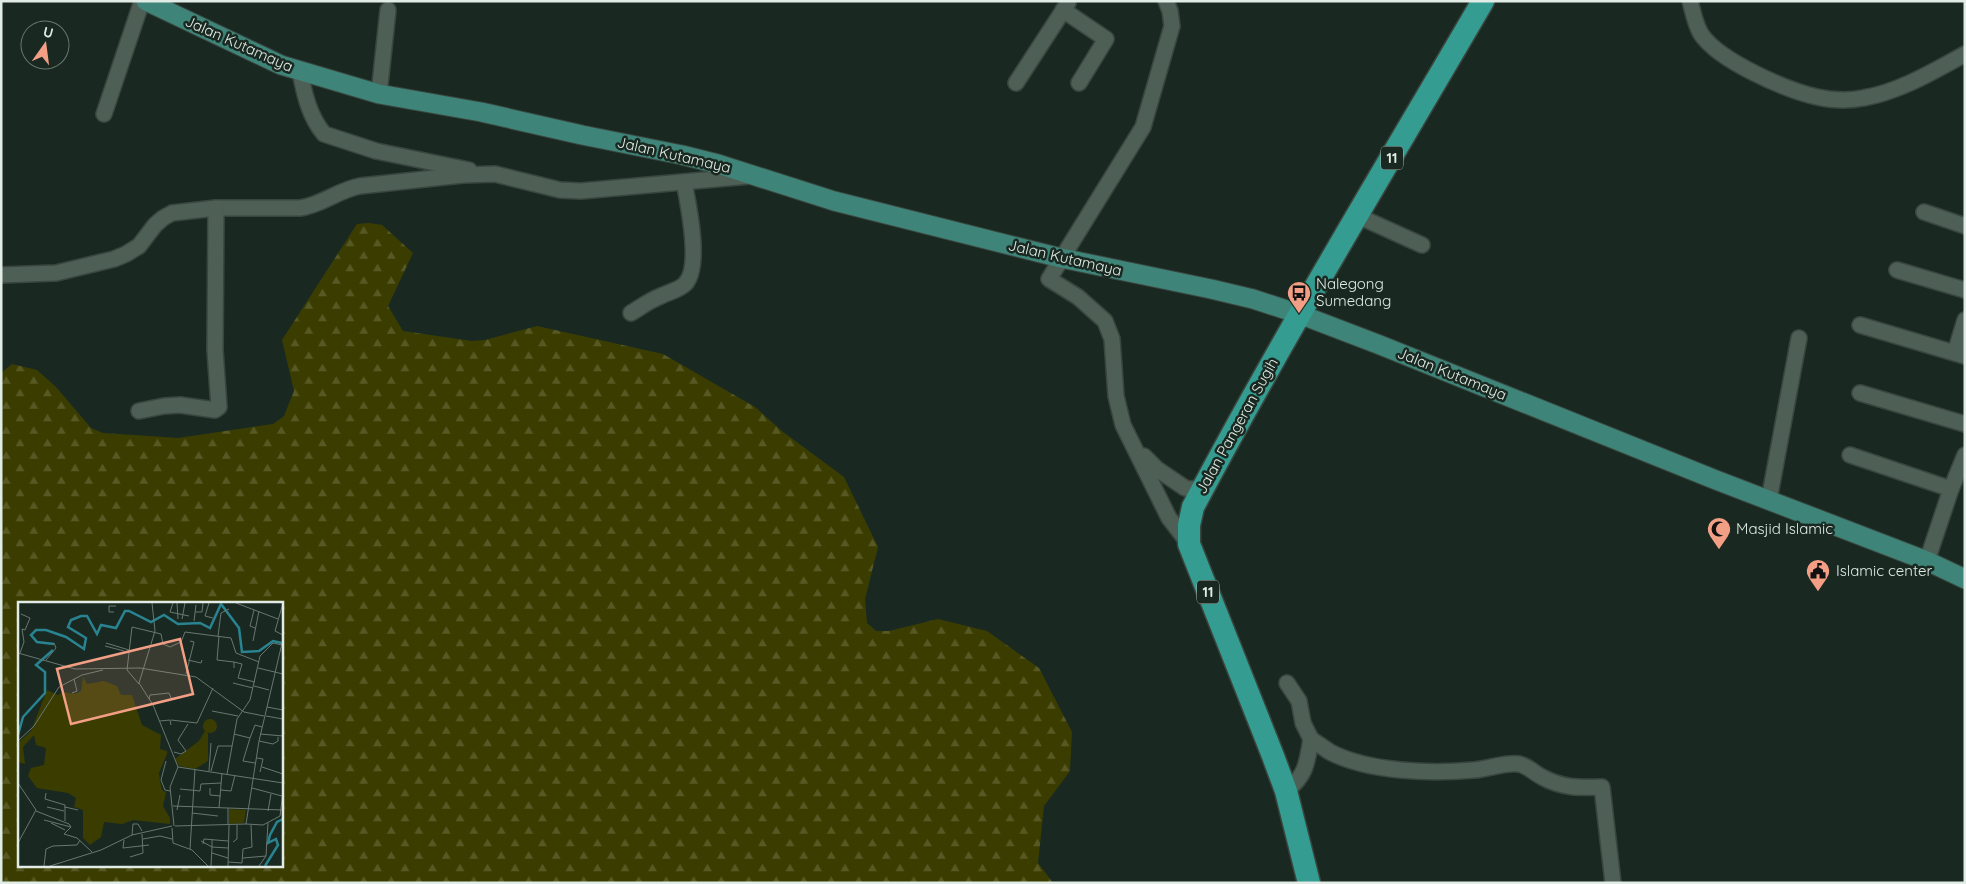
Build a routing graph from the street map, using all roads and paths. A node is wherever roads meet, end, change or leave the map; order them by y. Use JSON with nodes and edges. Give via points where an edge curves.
{"nodes":[{"id":1,"x":142,"y":1,"type":"edge"},
{"id":2,"x":146,"y":1,"type":"edge"},
{"id":3,"x":1166,"y":1,"type":"edge"},
{"id":4,"x":1484,"y":1,"type":"edge"},
{"id":5,"x":1690,"y":1,"type":"edge"},
{"id":6,"x":1067,"y":4,"type":"edge"},
{"id":7,"x":388,"y":10,"type":"dead end"},
{"id":8,"x":1965,"y":54,"type":"edge"},
{"id":9,"x":300,"y":71,"type":"junction"},
{"id":10,"x":1016,"y":83,"type":"dead end"},
{"id":11,"x":1079,"y":83,"type":"dead end"},
{"id":12,"x":379,"y":94,"type":"junction"},
{"id":13,"x":104,"y":114,"type":"dead end"},
{"id":14,"x":495,"y":174,"type":"junction"},
{"id":15,"x":756,"y":176,"type":"junction"},
{"id":16,"x":684,"y":182,"type":"junction"},
{"id":17,"x":216,"y":208,"type":"junction"},
{"id":18,"x":1924,"y":212,"type":"dead end"},
{"id":19,"x":1358,"y":216,"type":"junction"},
{"id":20,"x":1965,"y":226,"type":"edge"},
{"id":21,"x":1422,"y":245,"type":"dead end"},
{"id":22,"x":1061,"y":258,"type":"junction"},
{"id":23,"x":1897,"y":270,"type":"dead end"},
{"id":24,"x":1,"y":275,"type":"edge"},
{"id":25,"x":1965,"y":290,"type":"edge"},
{"id":26,"x":631,"y":313,"type":"dead end"},
{"id":27,"x":1299,"y":314,"type":"junction"},
{"id":28,"x":1965,"y":320,"type":"edge"},
{"id":29,"x":1860,"y":325,"type":"dead end"},
{"id":30,"x":1799,"y":338,"type":"dead end"},
{"id":31,"x":1960,"y":355,"type":"edge"},
{"id":32,"x":1860,"y":393,"type":"dead end"},
{"id":33,"x":139,"y":411,"type":"dead end"},
{"id":34,"x":1965,"y":424,"type":"edge"},
{"id":35,"x":1136,"y":448,"type":"junction"},
{"id":36,"x":1850,"y":455,"type":"dead end"},
{"id":37,"x":1965,"y":456,"type":"edge"},
{"id":38,"x":1203,"y":488,"type":"junction"},
{"id":39,"x":1950,"y":488,"type":"junction"},
{"id":40,"x":1769,"y":500,"type":"junction"},
{"id":41,"x":1189,"y":544,"type":"junction"},
{"id":42,"x":1927,"y":561,"type":"junction"},
{"id":43,"x":1965,"y":579,"type":"edge"},
{"id":44,"x":1287,"y":683,"type":"dead end"},
{"id":45,"x":1311,"y":739,"type":"junction"},
{"id":46,"x":1286,"y":791,"type":"junction"},
{"id":47,"x":1309,"y":883,"type":"edge"},
{"id":48,"x":1613,"y":883,"type":"edge"}],
"edges":[{"from":1,"to":13,"type":"street"},
{"from":2,"to":9,"type":"main road","name":"Jalan Kutamaya"},
{"from":3,"to":22,"type":"street","via":[[1172,26],[1143,127]]},
{"from":4,"to":19,"type":"highway","name":"Jalan Pangeran Sugih","number":"11"},
{"from":5,"to":8,"type":"street","via":[[1702,34],[1717,49],[1739,65],[1796,91],[1818,97],[1862,98],[1882,94]]},
{"from":6,"to":10,"type":"street"},
{"from":6,"to":11,"type":"street","via":[[1106,39]]},
{"from":7,"to":12,"type":"street"},
{"from":9,"to":12,"type":"main road","name":"Jalan Kutamaya"},
{"from":9,"to":14,"type":"street","via":[[311,113],[324,134],[376,151]]},
{"from":12,"to":15,"type":"main road","name":"Jalan Kutamaya","via":[[682,155]]},
{"from":14,"to":16,"type":"street","via":[[560,190],[581,191]]},
{"from":14,"to":17,"type":"street","via":[[360,186],[300,208]]},
{"from":15,"to":16,"type":"street"},
{"from":15,"to":22,"type":"main road","name":"Jalan Kutamaya","via":[[834,202]]},
{"from":16,"to":26,"type":"street","via":[[693,227],[689,279],[684,285]]},
{"from":17,"to":24,"type":"street","via":[[172,213],[162,218],[139,246],[114,259],[56,273]]},
{"from":17,"to":33,"type":"street","via":[[215,350],[219,407],[215,410],[180,405]]},
{"from":18,"to":20,"type":"street"},
{"from":19,"to":21,"type":"street"},
{"from":19,"to":27,"type":"highway","name":"Jalan Pangeran Sugih","number":"11"},
{"from":22,"to":27,"type":"main road","name":"Jalan Kutamaya","via":[[1211,289]]},
{"from":22,"to":35,"type":"street","via":[[1049,279],[1078,297],[1105,322],[1112,339],[1116,396],[1123,425]]},
{"from":23,"to":25,"type":"street"},
{"from":27,"to":38,"type":"highway","name":"Jalan Pangeran Sugih","number":"11"},
{"from":27,"to":40,"type":"main road","name":"Jalan Kutamaya"},
{"from":28,"to":31,"type":"street"},
{"from":29,"to":31,"type":"street"},
{"from":30,"to":40,"type":"street"},
{"from":32,"to":34,"type":"street"},
{"from":35,"to":38,"type":"street","via":[[1157,469],[1181,485],[1190,489]]},
{"from":35,"to":41,"type":"street","via":[[1169,518]]},
{"from":36,"to":39,"type":"street"},
{"from":37,"to":39,"type":"street"},
{"from":38,"to":41,"type":"highway","name":"Jalan Pangeran Sugih","number":"11","via":[[1190,516]]},
{"from":39,"to":42,"type":"street"},
{"from":40,"to":42,"type":"main road","name":"Jalan Kutamaya"},
{"from":41,"to":46,"type":"highway","name":"Jalan Pangeran Sugih","number":"11"},
{"from":42,"to":43,"type":"main road","name":"Jalan Kutamaya"},
{"from":44,"to":45,"type":"street","via":[[1299,701],[1303,723]]},
{"from":45,"to":46,"type":"street","via":[[1301,777]]},
{"from":45,"to":48,"type":"street","via":[[1331,752],[1398,770],[1472,771],[1518,764],[1564,787],[1602,787]]},
{"from":46,"to":47,"type":"highway","name":"Jalan Pangeran Sugih","number":"11"}]}
